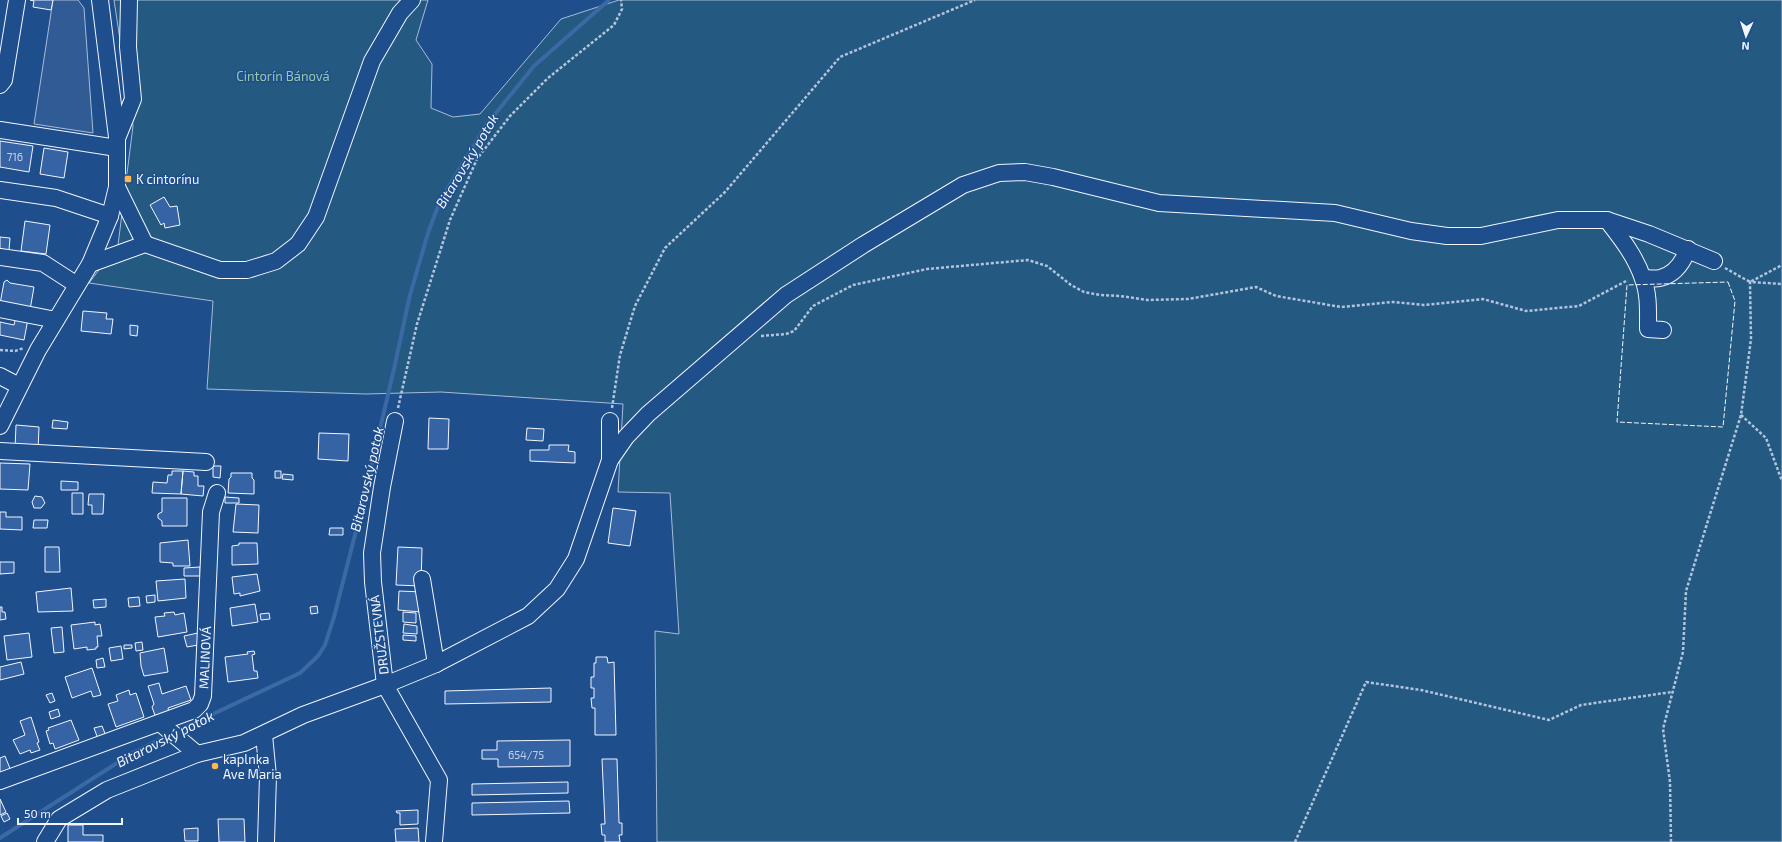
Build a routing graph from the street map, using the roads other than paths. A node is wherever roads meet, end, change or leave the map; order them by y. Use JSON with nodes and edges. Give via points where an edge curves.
{"nodes":[{"id":1,"x":17,"y":0,"type":"edge"},
{"id":2,"x":100,"y":0,"type":"edge"},
{"id":3,"x":129,"y":0,"type":"edge"},
{"id":4,"x":407,"y":3,"type":"edge"},
{"id":5,"x":0,"y":85,"type":"edge"},
{"id":6,"x":0,"y":130,"type":"edge"},
{"id":7,"x":117,"y":143,"type":"junction"},
{"id":8,"x":117,"y":187,"type":"junction"},
{"id":9,"x":0,"y":190,"type":"edge"},
{"id":10,"x":110,"y":216,"type":"junction"},
{"id":11,"x":1607,"y":220,"type":"junction"},
{"id":12,"x":145,"y":244,"type":"junction"},
{"id":13,"x":1688,"y":249,"type":"junction"},
{"id":14,"x":0,"y":257,"type":"edge"},
{"id":15,"x":1714,"y":261,"type":"road end"},
{"id":16,"x":90,"y":264,"type":"junction"},
{"id":17,"x":1643,"y":278,"type":"junction"},
{"id":18,"x":77,"y":285,"type":"junction"},
{"id":19,"x":0,"y":309,"type":"edge"},
{"id":20,"x":56,"y":320,"type":"junction"},
{"id":21,"x":1663,"y":330,"type":"dead end"},
{"id":22,"x":0,"y":376,"type":"edge"},
{"id":23,"x":19,"y":386,"type":"junction"},
{"id":24,"x":395,"y":421,"type":"road end"},
{"id":25,"x":610,"y":421,"type":"road end"},
{"id":26,"x":0,"y":426,"type":"edge"},
{"id":27,"x":0,"y":451,"type":"edge"},
{"id":28,"x":610,"y":460,"type":"junction"},
{"id":29,"x":206,"y":462,"type":"dead end"},
{"id":30,"x":217,"y":493,"type":"dead end"},
{"id":31,"x":422,"y":579,"type":"dead end"},
{"id":32,"x":436,"y":664,"type":"junction"},
{"id":33,"x":385,"y":685,"type":"junction"},
{"id":34,"x":166,"y":728,"type":"junction"},
{"id":35,"x":264,"y":735,"type":"junction"},
{"id":36,"x":193,"y":751,"type":"junction"},
{"id":37,"x":0,"y":781,"type":"edge"},
{"id":38,"x":45,"y":842,"type":"edge"},
{"id":39,"x":266,"y":842,"type":"edge"},
{"id":40,"x":434,"y":842,"type":"edge"}],
"edges":[{"from":1,"to":5,"type":"street","via":[[4,80]]},
{"from":2,"to":7,"type":"street"},
{"from":3,"to":7,"type":"street","via":[[128,47],[133,99]]},
{"from":4,"to":12,"type":"street","via":[[372,61],[316,217],[298,244],[276,261],[247,270],[220,270]]},
{"from":6,"to":7,"type":"street"},
{"from":7,"to":8,"type":"street"},
{"from":8,"to":10,"type":"street"},
{"from":8,"to":12,"type":"street"},
{"from":9,"to":10,"type":"street","via":[[56,198]]},
{"from":10,"to":16,"type":"street"},
{"from":11,"to":13,"type":"street"},
{"from":11,"to":17,"type":"street","via":[[1634,257]]},
{"from":11,"to":28,"type":"street","via":[[1558,220],[1481,236],[1447,236],[1411,231],[1335,213],[1159,203],[1053,176],[1025,172],[999,173],[963,185],[786,295],[648,414],[626,437]]},
{"from":12,"to":16,"type":"street"},
{"from":13,"to":15,"type":"street"},
{"from":13,"to":17,"type":"street","via":[[1683,261],[1670,273],[1659,278]]},
{"from":14,"to":18,"type":"street","via":[[43,264]]},
{"from":16,"to":18,"type":"street"},
{"from":17,"to":21,"type":"street","via":[[1648,304],[1648,329]]},
{"from":18,"to":20,"type":"street"},
{"from":19,"to":20,"type":"street"},
{"from":20,"to":23,"type":"street"},
{"from":22,"to":23,"type":"street"},
{"from":23,"to":26,"type":"street"},
{"from":24,"to":33,"type":"street","name":"DRUŽSTEVNÁ","via":[[372,553]]},
{"from":25,"to":28,"type":"street"},
{"from":27,"to":29,"type":"street"},
{"from":28,"to":32,"type":"street","via":[[576,559],[557,589],[528,616]]},
{"from":30,"to":34,"type":"street","name":"MALINOVÁ","via":[[211,512],[203,696],[194,710]]},
{"from":31,"to":32,"type":"street"},
{"from":32,"to":33,"type":"street"},
{"from":33,"to":35,"type":"street","name":"DRUŽSTEVNÁ","via":[[303,715]]},
{"from":33,"to":40,"type":"street","via":[[438,780]]},
{"from":34,"to":36,"type":"street"},
{"from":34,"to":37,"type":"street","name":"MALINOVÁ"},
{"from":35,"to":36,"type":"street","name":"DRUŽSTEVNÁ","via":[[244,743]]},
{"from":35,"to":39,"type":"street","via":[[268,776]]},
{"from":36,"to":38,"type":"street","name":"DRUŽSTEVNÁ","via":[[108,790],[59,819]]}]}
